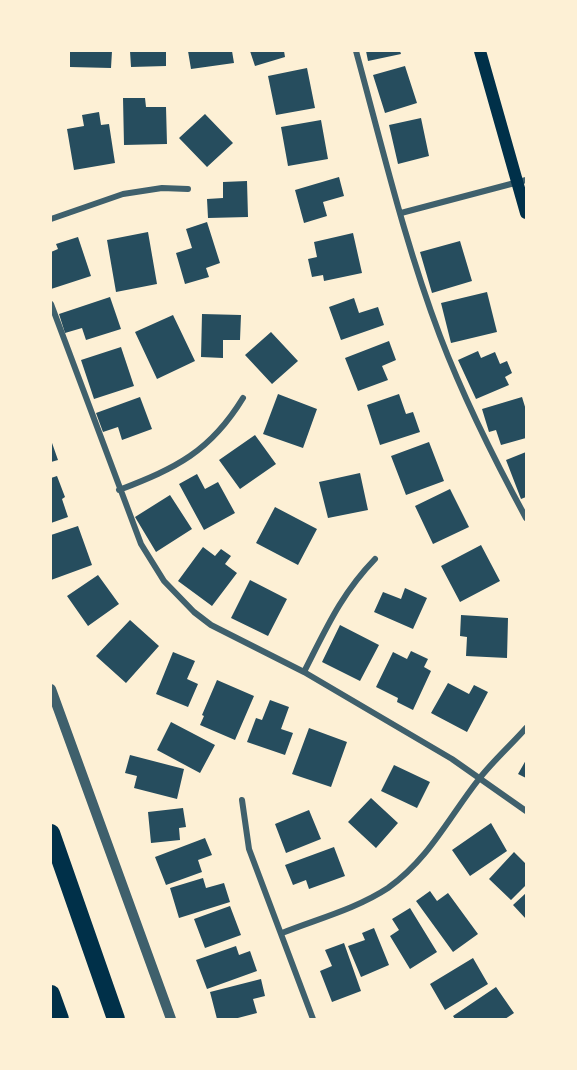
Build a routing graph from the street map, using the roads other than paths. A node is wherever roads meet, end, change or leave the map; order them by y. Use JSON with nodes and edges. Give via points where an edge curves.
{"nodes":[{"id":1,"x":356,"y":51,"type":"edge"},
{"id":2,"x":480,"y":51,"type":"edge"},
{"id":3,"x":522,"y":181,"type":"edge"},
{"id":4,"x":188,"y":189,"type":"dead end"},
{"id":5,"x":401,"y":213,"type":"junction"},
{"id":6,"x":526,"y":213,"type":"edge"},
{"id":7,"x":51,"y":219,"type":"edge"},
{"id":8,"x":51,"y":304,"type":"edge"},
{"id":9,"x":243,"y":398,"type":"dead end"},
{"id":10,"x":119,"y":490,"type":"junction"},
{"id":11,"x":526,"y":519,"type":"edge"},
{"id":12,"x":375,"y":560,"type":"dead end"},
{"id":13,"x":304,"y":672,"type":"junction"},
{"id":14,"x":51,"y":688,"type":"edge"},
{"id":15,"x":526,"y":728,"type":"edge"},
{"id":16,"x":479,"y":779,"type":"junction"},
{"id":17,"x":242,"y":800,"type":"dead end"},
{"id":18,"x":526,"y":811,"type":"edge"},
{"id":19,"x":51,"y":833,"type":"edge"},
{"id":20,"x":282,"y":933,"type":"junction"},
{"id":21,"x":51,"y":993,"type":"edge"},
{"id":22,"x":60,"y":1019,"type":"edge"},
{"id":23,"x":116,"y":1019,"type":"edge"},
{"id":24,"x":171,"y":1019,"type":"edge"},
{"id":25,"x":314,"y":1019,"type":"edge"}],
"edges":[{"from":1,"to":5,"type":"street"},
{"from":2,"to":3,"type":"main road"},
{"from":3,"to":5,"type":"street"},
{"from":3,"to":6,"type":"main road"},
{"from":4,"to":7,"type":"street","via":[[123,194]]},
{"from":5,"to":11,"type":"street","via":[[418,272],[461,388]]},
{"from":8,"to":10,"type":"street"},
{"from":9,"to":10,"type":"street","via":[[219,431],[188,459]]},
{"from":10,"to":13,"type":"street","via":[[141,544],[178,597],[212,625]]},
{"from":12,"to":13,"type":"street","via":[[344,595]]},
{"from":13,"to":16,"type":"street"},
{"from":14,"to":24,"type":"street"},
{"from":15,"to":16,"type":"street"},
{"from":16,"to":18,"type":"street"},
{"from":16,"to":20,"type":"street","via":[[433,845],[387,888],[362,903]]},
{"from":17,"to":20,"type":"street","via":[[249,849]]},
{"from":19,"to":23,"type":"highway"},
{"from":20,"to":25,"type":"street"},
{"from":21,"to":22,"type":"highway"}]}
